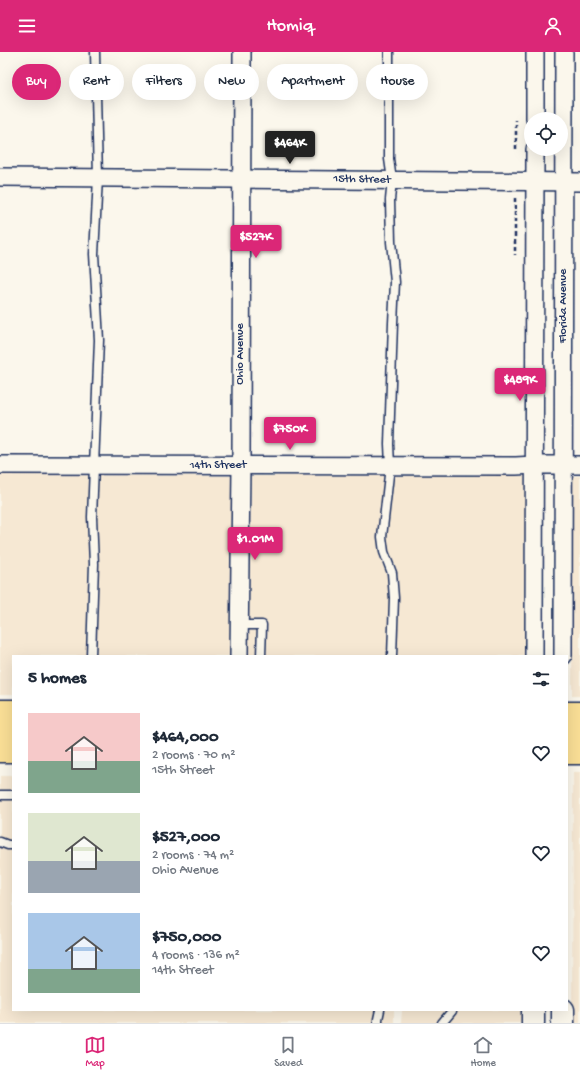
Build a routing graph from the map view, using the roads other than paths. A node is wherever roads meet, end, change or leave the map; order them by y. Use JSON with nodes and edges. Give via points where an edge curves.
{"nodes":[{"id":1,"x":95,"y":52,"type":"edge"},
{"id":2,"x":242,"y":52,"type":"edge"},
{"id":3,"x":389,"y":52,"type":"edge"},
{"id":4,"x":535,"y":52,"type":"edge"},
{"id":5,"x":564,"y":52,"type":"edge"},
{"id":6,"x":535,"y":112,"type":"edge"},
{"id":7,"x":535,"y":156,"type":"edge"},
{"id":8,"x":0,"y":177,"type":"edge"},
{"id":9,"x":98,"y":178,"type":"junction"},
{"id":10,"x":241,"y":179,"type":"junction"},
{"id":11,"x":392,"y":180,"type":"junction"},
{"id":12,"x":535,"y":182,"type":"junction"},
{"id":13,"x":572,"y":182,"type":"edge"},
{"id":14,"x":0,"y":465,"type":"edge"},
{"id":15,"x":95,"y":465,"type":"junction"},
{"id":16,"x":534,"y":465,"type":"junction"},
{"id":17,"x":572,"y":465,"type":"edge"},
{"id":18,"x":242,"y":466,"type":"junction"},
{"id":19,"x":390,"y":466,"type":"junction"},
{"id":20,"x":240,"y":626,"type":"junction"},
{"id":21,"x":91,"y":655,"type":"edge"},
{"id":22,"x":239,"y":655,"type":"edge"},
{"id":23,"x":261,"y":655,"type":"edge"},
{"id":24,"x":392,"y":655,"type":"edge"},
{"id":25,"x":534,"y":655,"type":"edge"},
{"id":26,"x":563,"y":655,"type":"edge"},
{"id":27,"x":0,"y":711,"type":"edge"},
{"id":28,"x":12,"y":711,"type":"edge"},
{"id":29,"x":568,"y":713,"type":"edge"},
{"id":30,"x":580,"y":713,"type":"edge"},
{"id":31,"x":0,"y":731,"type":"edge"},
{"id":32,"x":12,"y":731,"type":"edge"},
{"id":33,"x":580,"y":733,"type":"edge"},
{"id":34,"x":568,"y":735,"type":"edge"},
{"id":35,"x":0,"y":751,"type":"edge"},
{"id":36,"x":12,"y":751,"type":"edge"},
{"id":37,"x":568,"y":753,"type":"edge"},
{"id":38,"x":580,"y":753,"type":"edge"},
{"id":39,"x":0,"y":795,"type":"edge"},
{"id":40,"x":12,"y":795,"type":"edge"},
{"id":41,"x":0,"y":842,"type":"edge"},
{"id":42,"x":12,"y":845,"type":"edge"},
{"id":43,"x":380,"y":1011,"type":"edge"},
{"id":44,"x":452,"y":1011,"type":"dead end"},
{"id":45,"x":532,"y":1011,"type":"edge"},
{"id":46,"x":563,"y":1011,"type":"edge"},
{"id":47,"x":378,"y":1023,"type":"edge"},
{"id":48,"x":442,"y":1023,"type":"edge"},
{"id":49,"x":532,"y":1023,"type":"edge"},
{"id":50,"x":563,"y":1023,"type":"edge"}],
"edges":[{"from":1,"to":9,"type":"lane"},
{"from":2,"to":10,"type":"street","name":"Ohio Avenue"},
{"from":3,"to":11,"type":"lane","via":[[389,159]]},
{"from":4,"to":6,"type":"street"},
{"from":5,"to":13,"type":"street","name":"Florida Avenue"},
{"from":7,"to":12,"type":"street"},
{"from":8,"to":9,"type":"street","name":"15th Street"},
{"from":9,"to":10,"type":"street","name":"15th Street"},
{"from":9,"to":15,"type":"lane","via":[[94,254],[99,340]]},
{"from":10,"to":11,"type":"street","name":"15th Street"},
{"from":10,"to":18,"type":"street","name":"Ohio Avenue"},
{"from":11,"to":12,"type":"street","name":"15th Street"},
{"from":11,"to":19,"type":"lane","via":[[391,242],[395,282]]},
{"from":12,"to":13,"type":"street","name":"15th Street"},
{"from":12,"to":16,"type":"street"},
{"from":13,"to":17,"type":"street","name":"Florida Avenue"},
{"from":14,"to":15,"type":"street","name":"14th Street"},
{"from":15,"to":18,"type":"street","name":"14th Street"},
{"from":15,"to":21,"type":"lane"},
{"from":16,"to":17,"type":"street","name":"14th Street"},
{"from":16,"to":19,"type":"street","name":"14th Street"},
{"from":16,"to":25,"type":"street"},
{"from":17,"to":26,"type":"street","name":"Florida Avenue"},
{"from":18,"to":19,"type":"street","name":"14th Street"},
{"from":18,"to":20,"type":"street","name":"Ohio Avenue"},
{"from":19,"to":24,"type":"lane","via":[[382,537],[384,552],[392,573]]},
{"from":20,"to":22,"type":"street","name":"Ohio Avenue"},
{"from":20,"to":23,"type":"lane","via":[[262,625]]},
{"from":27,"to":28,"type":"highway"},
{"from":29,"to":30,"type":"highway"},
{"from":31,"to":32,"type":"highway"},
{"from":33,"to":34,"type":"highway"},
{"from":35,"to":36,"type":"highway"},
{"from":37,"to":38,"type":"highway"},
{"from":39,"to":40,"type":"lane"},
{"from":41,"to":42,"type":"lane"},
{"from":43,"to":47,"type":"lane"},
{"from":44,"to":48,"type":"lane"},
{"from":45,"to":49,"type":"main road"},
{"from":46,"to":50,"type":"main road"}]}
